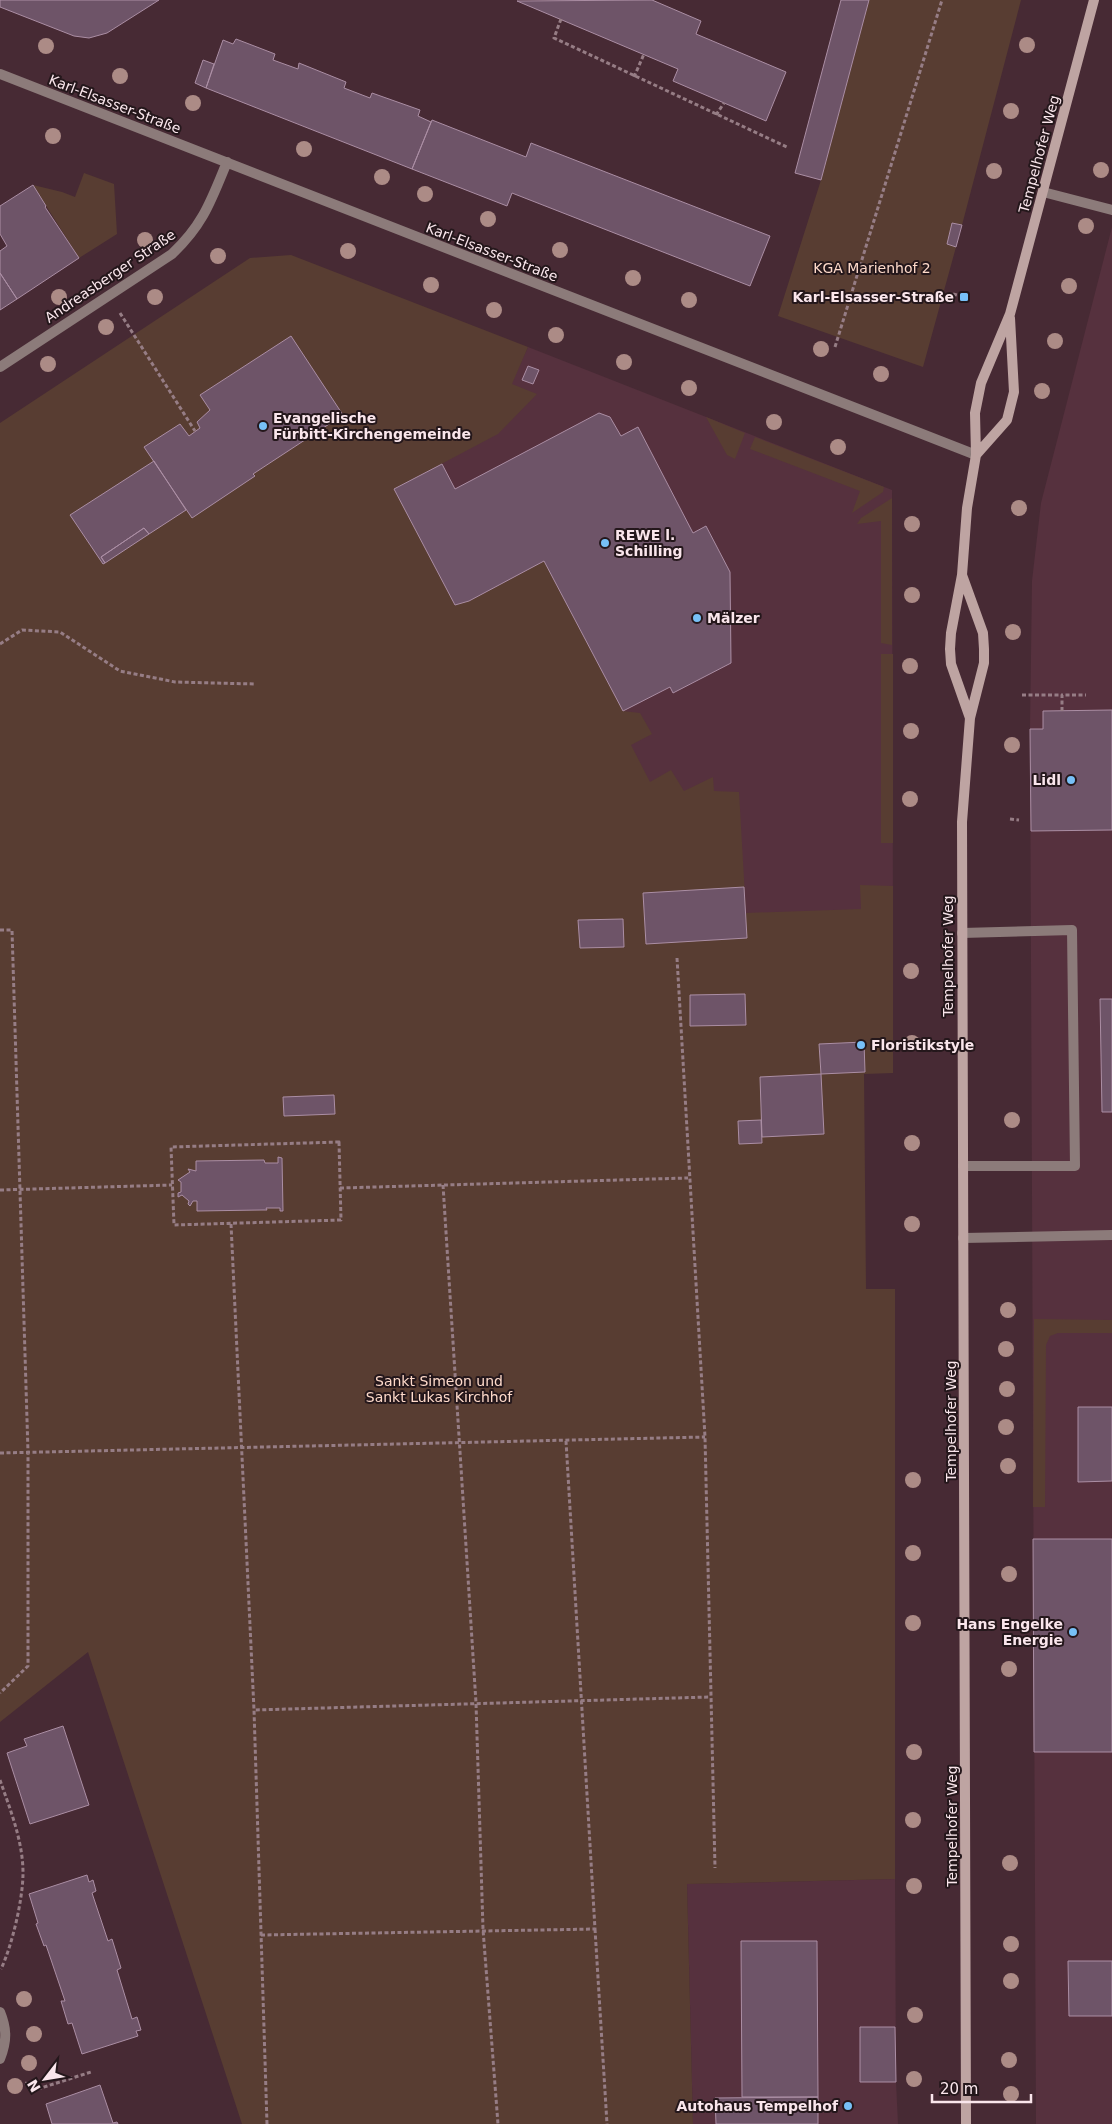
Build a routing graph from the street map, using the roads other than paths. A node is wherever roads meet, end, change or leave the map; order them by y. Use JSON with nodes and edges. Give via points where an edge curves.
{"nodes":[{"id":1,"x":1094,"y":0,"type":"edge"},
{"id":2,"x":0,"y":74,"type":"edge"},
{"id":3,"x":227,"y":162,"type":"junction"},
{"id":4,"x":1044,"y":192,"type":"junction"},
{"id":5,"x":1112,"y":210,"type":"edge"},
{"id":6,"x":1010,"y":314,"type":"junction"},
{"id":7,"x":0,"y":367,"type":"edge"},
{"id":8,"x":976,"y":455,"type":"junction"},
{"id":9,"x":962,"y":575,"type":"junction"},
{"id":10,"x":970,"y":718,"type":"junction"},
{"id":11,"x":962,"y":933,"type":"junction"},
{"id":12,"x":963,"y":1166,"type":"junction"},
{"id":13,"x":1112,"y":1235,"type":"edge"},
{"id":14,"x":964,"y":1238,"type":"junction"},
{"id":15,"x":0,"y":2012,"type":"edge"},
{"id":16,"x":0,"y":2059,"type":"edge"},
{"id":17,"x":966,"y":2124,"type":"edge"}],
"edges":[{"from":1,"to":4,"type":"street","name":"Tempelhofer Weg"},
{"from":2,"to":3,"type":"street","name":"Karl-Elsasser-Straße"},
{"from":3,"to":7,"type":"street","name":"Andreasberger Straße","via":[[204,217],[191,236],[172,254]]},
{"from":3,"to":8,"type":"street","name":"Karl-Elsasser-Straße"},
{"from":4,"to":5,"type":"street"},
{"from":4,"to":6,"type":"street","name":"Tempelhofer Weg"},
{"from":6,"to":8,"type":"street","name":"Tempelhofer Weg","via":[[981,383],[975,413]]},
{"from":6,"to":8,"type":"street","name":"Tempelhofer Weg","via":[[1014,392],[1007,420]]},
{"from":8,"to":9,"type":"street","name":"Tempelhofer Weg","via":[[967,508]]},
{"from":9,"to":10,"type":"street","name":"Tempelhofer Weg","via":[[951,633],[951,664]]},
{"from":9,"to":10,"type":"street","name":"Tempelhofer Weg","via":[[984,641],[984,663]]},
{"from":10,"to":11,"type":"street","name":"Tempelhofer Weg","via":[[962,806]]},
{"from":11,"to":12,"type":"street","name":"Tempelhofer Weg"},
{"from":11,"to":12,"type":"street","via":[[1072,930],[1075,1166]]},
{"from":12,"to":14,"type":"street","name":"Tempelhofer Weg"},
{"from":13,"to":14,"type":"street"},
{"from":14,"to":17,"type":"street","name":"Tempelhofer Weg"},
{"from":15,"to":16,"type":"street","via":[[6,2026],[6,2043]]}]}
